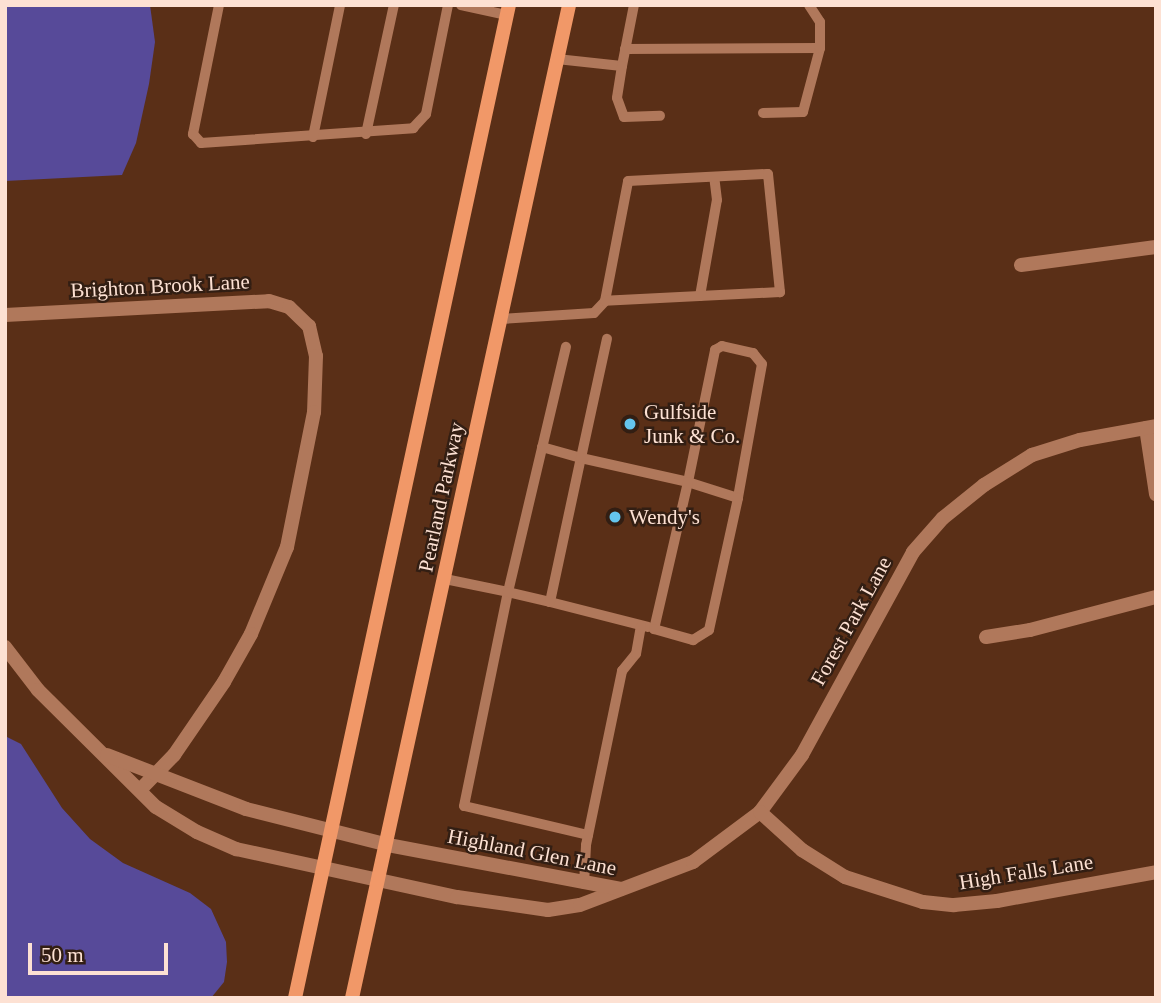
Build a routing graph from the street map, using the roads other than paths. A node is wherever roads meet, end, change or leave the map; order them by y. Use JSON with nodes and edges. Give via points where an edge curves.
{"nodes":[{"id":1,"x":219,"y":5,"type":"edge"},
{"id":2,"x":340,"y":5,"type":"edge"},
{"id":3,"x":394,"y":5,"type":"edge"},
{"id":4,"x":448,"y":5,"type":"edge"},
{"id":5,"x":461,"y":5,"type":"edge"},
{"id":6,"x":569,"y":5,"type":"edge"},
{"id":7,"x":634,"y":5,"type":"edge"},
{"id":8,"x":809,"y":5,"type":"edge"},
{"id":9,"x":508,"y":10,"type":"edge"},
{"id":10,"x":820,"y":48,"type":"junction"},
{"id":11,"x":625,"y":49,"type":"junction"},
{"id":12,"x":557,"y":59,"type":"junction"},
{"id":13,"x":622,"y":66,"type":"junction"},
{"id":14,"x":763,"y":113,"type":"dead end"},
{"id":15,"x":660,"y":116,"type":"dead end"},
{"id":16,"x":366,"y":134,"type":"junction"},
{"id":17,"x":313,"y":137,"type":"junction"},
{"id":18,"x":714,"y":177,"type":"junction"},
{"id":19,"x":1156,"y":247,"type":"edge"},
{"id":20,"x":1021,"y":265,"type":"dead end"},
{"id":21,"x":700,"y":296,"type":"junction"},
{"id":22,"x":605,"y":301,"type":"junction"},
{"id":23,"x":5,"y":315,"type":"edge"},
{"id":24,"x":501,"y":319,"type":"junction"},
{"id":25,"x":607,"y":339,"type":"dead end"},
{"id":26,"x":566,"y":347,"type":"dead end"},
{"id":27,"x":1151,"y":427,"type":"edge"},
{"id":28,"x":542,"y":447,"type":"junction"},
{"id":29,"x":581,"y":458,"type":"junction"},
{"id":30,"x":688,"y":482,"type":"junction"},
{"id":31,"x":1156,"y":494,"type":"edge"},
{"id":32,"x":738,"y":498,"type":"junction"},
{"id":33,"x":445,"y":579,"type":"junction"},
{"id":34,"x":508,"y":592,"type":"junction"},
{"id":35,"x":1156,"y":597,"type":"edge"},
{"id":36,"x":550,"y":602,"type":"junction"},
{"id":37,"x":641,"y":626,"type":"junction"},
{"id":38,"x":654,"y":629,"type":"junction"},
{"id":39,"x":986,"y":637,"type":"dead end"},
{"id":40,"x":5,"y":647,"type":"edge"},
{"id":41,"x":103,"y":754,"type":"junction"},
{"id":42,"x":155,"y":772,"type":"junction"},
{"id":43,"x":140,"y":790,"type":"junction"},
{"id":44,"x":760,"y":812,"type":"junction"},
{"id":45,"x":332,"y":831,"type":"junction"},
{"id":46,"x":588,"y":835,"type":"junction"},
{"id":47,"x":388,"y":845,"type":"junction"},
{"id":48,"x":325,"y":866,"type":"junction"},
{"id":49,"x":1156,"y":872,"type":"edge"},
{"id":50,"x":380,"y":880,"type":"junction"},
{"id":51,"x":584,"y":884,"type":"junction"},
{"id":52,"x":622,"y":889,"type":"junction"},
{"id":53,"x":295,"y":998,"type":"edge"},
{"id":54,"x":352,"y":998,"type":"edge"}],
"edges":[{"from":1,"to":17,"type":"lane","via":[[193,134],[201,143]]},
{"from":2,"to":17,"type":"lane"},
{"from":3,"to":16,"type":"lane"},
{"from":4,"to":16,"type":"lane","via":[[426,114],[413,128]]},
{"from":5,"to":9,"type":"lane"},
{"from":6,"to":12,"type":"main road","name":"Pearland Parkway"},
{"from":7,"to":11,"type":"lane"},
{"from":8,"to":10,"type":"lane","via":[[820,22]]},
{"from":9,"to":45,"type":"main road","name":"Pearland Parkway"},
{"from":10,"to":11,"type":"lane"},
{"from":10,"to":14,"type":"lane","via":[[803,112]]},
{"from":11,"to":13,"type":"lane"},
{"from":12,"to":13,"type":"lane"},
{"from":12,"to":24,"type":"main road","name":"Pearland Parkway"},
{"from":13,"to":15,"type":"lane","via":[[617,98],[624,117]]},
{"from":16,"to":17,"type":"lane"},
{"from":18,"to":21,"type":"lane","via":[[717,200]]},
{"from":18,"to":21,"type":"lane","via":[[768,174],[780,292]]},
{"from":18,"to":22,"type":"lane","via":[[628,181]]},
{"from":19,"to":20,"type":"street"},
{"from":21,"to":22,"type":"lane"},
{"from":22,"to":24,"type":"lane","via":[[594,313]]},
{"from":23,"to":42,"type":"street","name":"Brighton Brook Lane","via":[[269,301],[289,307],[309,326],[316,356],[314,412],[287,547],[251,634],[224,682],[174,755]]},
{"from":24,"to":33,"type":"main road","name":"Pearland Parkway"},
{"from":25,"to":29,"type":"lane"},
{"from":26,"to":28,"type":"lane"},
{"from":27,"to":31,"type":"street"},
{"from":27,"to":44,"type":"street","name":"Forest Park Lane","via":[[1080,440],[1032,455],[943,518],[913,552],[802,755]]},
{"from":28,"to":29,"type":"lane"},
{"from":28,"to":34,"type":"lane"},
{"from":29,"to":30,"type":"lane"},
{"from":29,"to":36,"type":"lane"},
{"from":30,"to":32,"type":"lane"},
{"from":30,"to":32,"type":"lane","via":[[715,350],[722,346],[742,349],[757,359],[762,374]]},
{"from":30,"to":38,"type":"lane"},
{"from":32,"to":38,"type":"lane","via":[[709,629],[693,640]]},
{"from":33,"to":34,"type":"lane"},
{"from":33,"to":47,"type":"main road","name":"Pearland Parkway"},
{"from":34,"to":36,"type":"lane"},
{"from":34,"to":46,"type":"lane","via":[[464,806]]},
{"from":35,"to":39,"type":"street","via":[[1030,631]]},
{"from":36,"to":37,"type":"lane"},
{"from":37,"to":38,"type":"lane"},
{"from":37,"to":46,"type":"lane","via":[[636,654],[622,671]]},
{"from":40,"to":41,"type":"street","name":"Highland Glen Lane","via":[[38,690]]},
{"from":41,"to":42,"type":"street","name":"Highland Glen Lane"},
{"from":41,"to":43,"type":"street","name":"Highland Glen Lane"},
{"from":42,"to":43,"type":"street"},
{"from":42,"to":45,"type":"street","name":"Highland Glen Lane","via":[[246,809]]},
{"from":43,"to":48,"type":"street","name":"Highland Glen Lane","via":[[197,832],[236,849]]},
{"from":44,"to":49,"type":"street","name":"High Falls Lane","via":[[802,850],[845,877],[923,902],[997,901]]},
{"from":44,"to":52,"type":"street","name":"Forest Park Lane","via":[[693,862]]},
{"from":45,"to":47,"type":"street","name":"Highland Glen Lane"},
{"from":45,"to":48,"type":"main road","name":"Pearland Parkway"},
{"from":46,"to":51,"type":"lane"},
{"from":47,"to":50,"type":"main road","name":"Pearland Parkway"},
{"from":47,"to":51,"type":"street","name":"Highland Glen Lane"},
{"from":48,"to":50,"type":"street","name":"Highland Glen Lane"},
{"from":48,"to":53,"type":"main road","name":"Pearland Parkway"},
{"from":50,"to":52,"type":"street","name":"Highland Glen Lane","via":[[548,910],[580,905]]},
{"from":50,"to":54,"type":"main road","name":"Pearland Parkway"},
{"from":51,"to":52,"type":"street","name":"Highland Glen Lane"}]}
